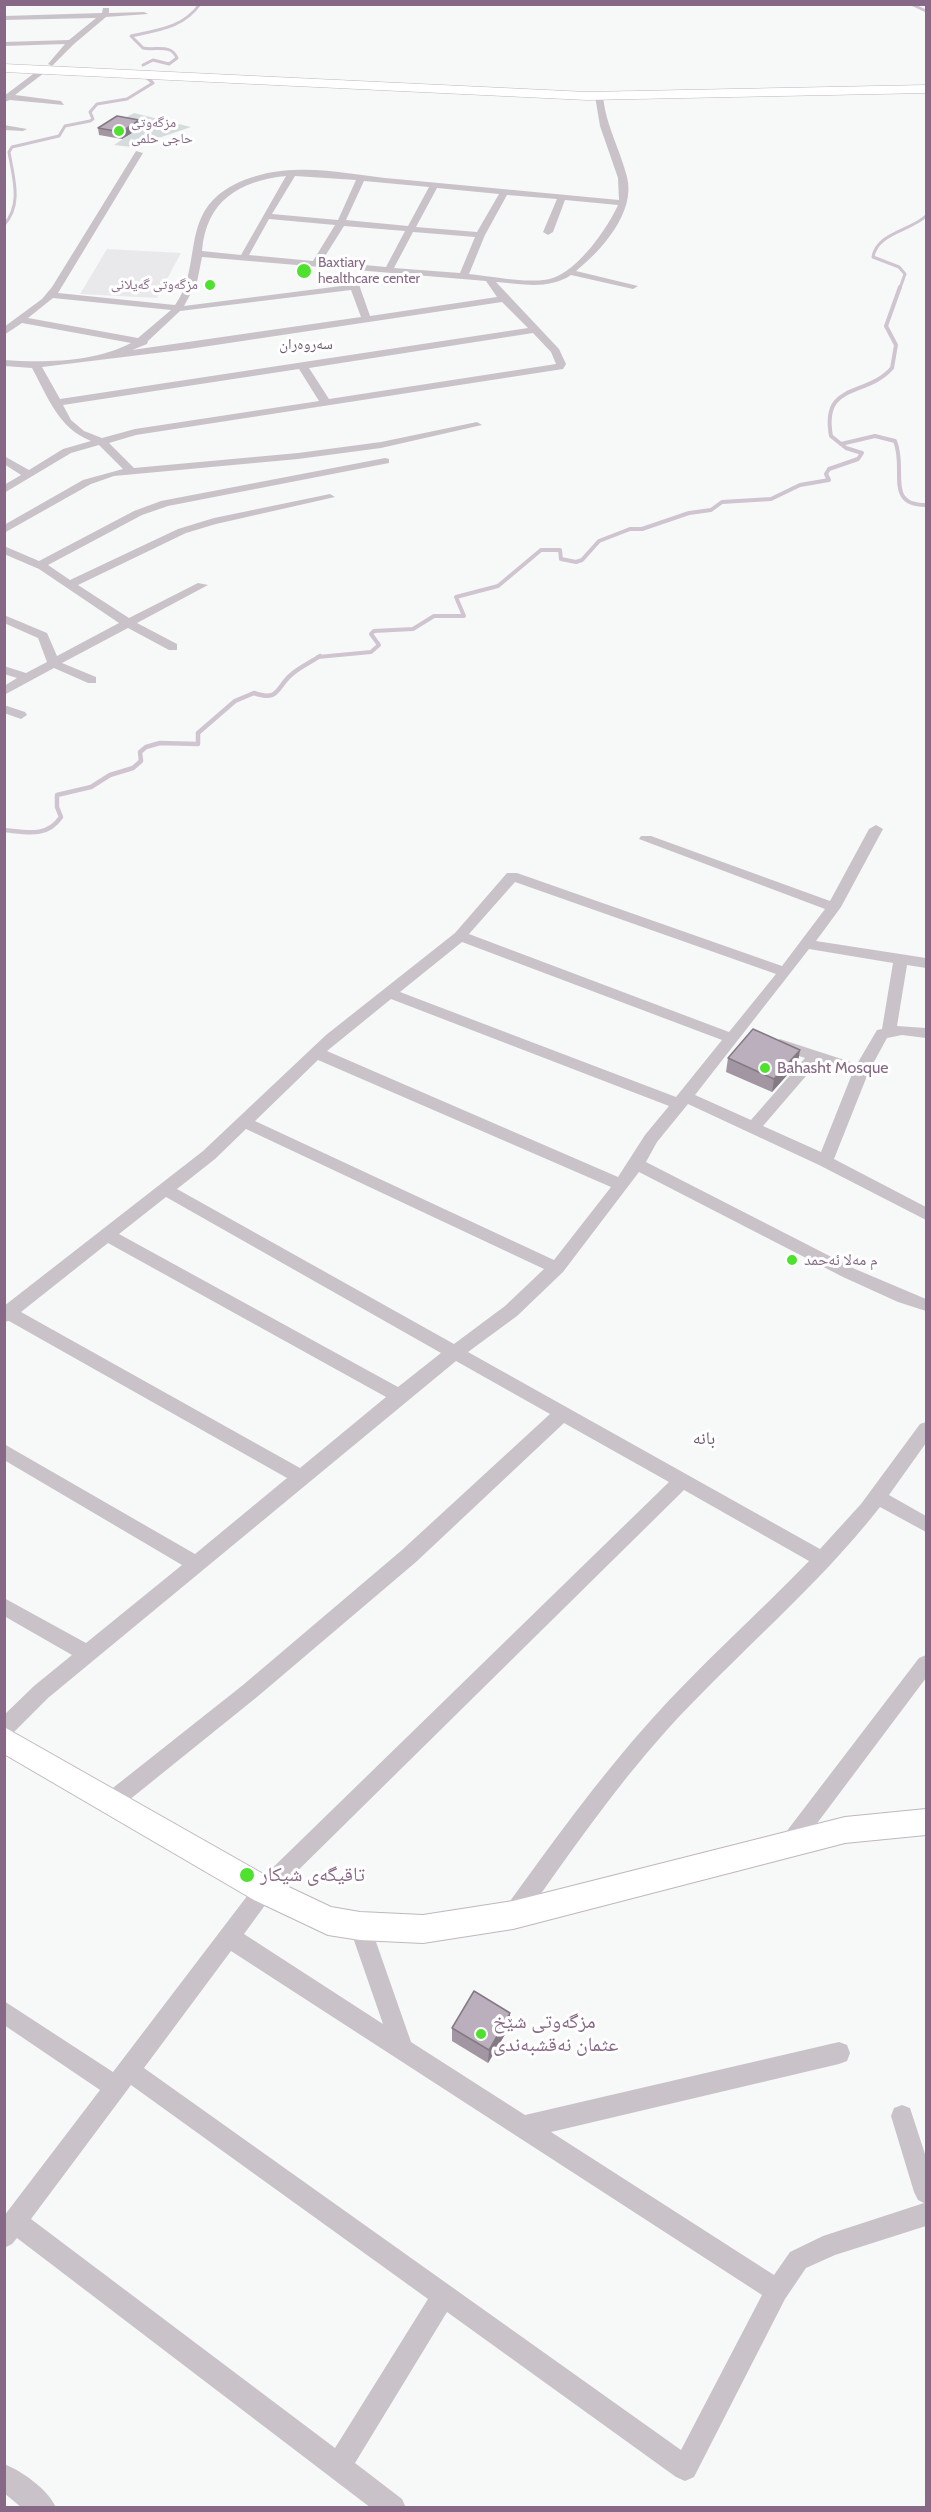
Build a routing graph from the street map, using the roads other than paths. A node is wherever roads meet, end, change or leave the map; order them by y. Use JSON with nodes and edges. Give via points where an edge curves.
{"nodes":[{"id":1,"x":106,"y":4,"type":"edge"},
{"id":2,"x":105,"y":14,"type":"junction"},
{"id":3,"x":144,"y":14,"type":"dead end"},
{"id":4,"x":4,"y":18,"type":"edge"},
{"id":5,"x":20,"y":18,"type":"junction"},
{"id":6,"x":16,"y":27,"type":"dead end"},
{"id":7,"x":13,"y":35,"type":"dead end"},
{"id":8,"x":71,"y":42,"type":"junction"},
{"id":9,"x":7,"y":44,"type":"edge"},
{"id":10,"x":4,"y":61,"type":"edge"},
{"id":11,"x":48,"y":67,"type":"junction"},
{"id":12,"x":4,"y":68,"type":"edge"},
{"id":13,"x":275,"y":77,"type":"junction"},
{"id":14,"x":739,"y":80,"type":"dead end"},
{"id":15,"x":927,"y":89,"type":"edge"},
{"id":16,"x":598,"y":96,"type":"junction"},
{"id":17,"x":6,"y":98,"type":"edge"},
{"id":18,"x":61,"y":103,"type":"dead end"},
{"id":19,"x":4,"y":127,"type":"edge"},
{"id":20,"x":23,"y":129,"type":"dead end"},
{"id":21,"x":139,"y":153,"type":"dead end"},
{"id":22,"x":293,"y":172,"type":"junction"},
{"id":23,"x":362,"y":177,"type":"junction"},
{"id":24,"x":434,"y":185,"type":"junction"},
{"id":25,"x":505,"y":191,"type":"junction"},
{"id":26,"x":562,"y":197,"type":"junction"},
{"id":27,"x":623,"y":203,"type":"junction"},
{"id":28,"x":266,"y":216,"type":"junction"},
{"id":29,"x":340,"y":224,"type":"junction"},
{"id":30,"x":412,"y":229,"type":"junction"},
{"id":31,"x":548,"y":232,"type":"dead end"},
{"id":32,"x":480,"y":235,"type":"junction"},
{"id":33,"x":200,"y":254,"type":"junction"},
{"id":34,"x":244,"y":257,"type":"junction"},
{"id":35,"x":316,"y":263,"type":"junction"},
{"id":36,"x":348,"y":266,"type":"junction"},
{"id":37,"x":389,"y":270,"type":"junction"},
{"id":38,"x":572,"y":273,"type":"junction"},
{"id":39,"x":463,"y":276,"type":"junction"},
{"id":40,"x":490,"y":279,"type":"junction"},
{"id":41,"x":633,"y":286,"type":"dead end"},
{"id":42,"x":354,"y":287,"type":"junction"},
{"id":43,"x":51,"y":295,"type":"junction"},
{"id":44,"x":506,"y":298,"type":"junction"},
{"id":45,"x":176,"y":308,"type":"junction"},
{"id":46,"x":366,"y":318,"type":"junction"},
{"id":47,"x":21,"y":320,"type":"junction"},
{"id":48,"x":162,"y":326,"type":"junction"},
{"id":49,"x":536,"y":330,"type":"junction"},
{"id":50,"x":4,"y":332,"type":"edge"},
{"id":51,"x":144,"y":342,"type":"junction"},
{"id":52,"x":189,"y":346,"type":"junction"},
{"id":53,"x":114,"y":355,"type":"junction"},
{"id":54,"x":4,"y":363,"type":"edge"},
{"id":55,"x":36,"y":365,"type":"junction"},
{"id":56,"x":302,"y":365,"type":"junction"},
{"id":57,"x":56,"y":403,"type":"junction"},
{"id":58,"x":326,"y":403,"type":"junction"},
{"id":59,"x":477,"y":425,"type":"dead end"},
{"id":60,"x":101,"y":441,"type":"junction"},
{"id":61,"x":4,"y":459,"type":"edge"},
{"id":62,"x":385,"y":461,"type":"dead end"},
{"id":63,"x":130,"y":470,"type":"junction"},
{"id":64,"x":29,"y":475,"type":"junction"},
{"id":65,"x":4,"y":490,"type":"edge"},
{"id":66,"x":330,"y":497,"type":"dead end"},
{"id":67,"x":4,"y":530,"type":"edge"},
{"id":68,"x":4,"y":549,"type":"edge"},
{"id":69,"x":39,"y":565,"type":"junction"},
{"id":70,"x":71,"y":584,"type":"junction"},
{"id":71,"x":202,"y":585,"type":"dead end"},
{"id":72,"x":4,"y":618,"type":"edge"},
{"id":73,"x":128,"y":623,"type":"junction"},
{"id":74,"x":173,"y":647,"type":"dead end"},
{"id":75,"x":54,"y":664,"type":"junction"},
{"id":76,"x":4,"y":670,"type":"edge"},
{"id":77,"x":28,"y":678,"type":"junction"},
{"id":78,"x":92,"y":680,"type":"dead end"},
{"id":79,"x":4,"y":691,"type":"edge"},
{"id":80,"x":4,"y":709,"type":"edge"},
{"id":81,"x":21,"y":715,"type":"dead end"},
{"id":82,"x":876,"y":829,"type":"dead end"},
{"id":83,"x":646,"y":839,"type":"dead end"},
{"id":84,"x":834,"y":907,"type":"junction"},
{"id":85,"x":460,"y":936,"type":"junction"},
{"id":86,"x":804,"y":945,"type":"junction"},
{"id":87,"x":901,"y":960,"type":"junction"},
{"id":88,"x":927,"y":963,"type":"edge"},
{"id":89,"x":785,"y":972,"type":"junction"},
{"id":90,"x":389,"y":993,"type":"junction"},
{"id":91,"x":889,"y":1030,"type":"junction"},
{"id":92,"x":734,"y":1033,"type":"junction"},
{"id":93,"x":927,"y":1033,"type":"edge"},
{"id":94,"x":317,"y":1053,"type":"junction"},
{"id":95,"x":815,"y":1056,"type":"junction"},
{"id":96,"x":861,"y":1071,"type":"junction"},
{"id":97,"x":681,"y":1100,"type":"junction"},
{"id":98,"x":244,"y":1122,"type":"junction"},
{"id":99,"x":753,"y":1128,"type":"junction"},
{"id":100,"x":825,"y":1161,"type":"junction"},
{"id":101,"x":637,"y":1164,"type":"junction"},
{"id":102,"x":621,"y":1185,"type":"junction"},
{"id":103,"x":166,"y":1190,"type":"junction"},
{"id":104,"x":927,"y":1214,"type":"edge"},
{"id":105,"x":109,"y":1236,"type":"junction"},
{"id":106,"x":557,"y":1268,"type":"junction"},
{"id":107,"x":927,"y":1305,"type":"edge"},
{"id":108,"x":7,"y":1314,"type":"edge"},
{"id":109,"x":454,"y":1353,"type":"junction"},
{"id":110,"x":399,"y":1396,"type":"junction"},
{"id":111,"x":562,"y":1414,"type":"junction"},
{"id":112,"x":927,"y":1430,"type":"edge"},
{"id":113,"x":4,"y":1451,"type":"edge"},
{"id":114,"x":921,"y":1451,"type":"edge"},
{"id":115,"x":302,"y":1477,"type":"junction"},
{"id":116,"x":682,"y":1480,"type":"junction"},
{"id":117,"x":877,"y":1497,"type":"junction"},
{"id":118,"x":927,"y":1525,"type":"edge"},
{"id":119,"x":822,"y":1559,"type":"junction"},
{"id":120,"x":198,"y":1565,"type":"junction"},
{"id":121,"x":4,"y":1606,"type":"edge"},
{"id":122,"x":88,"y":1654,"type":"junction"},
{"id":123,"x":927,"y":1664,"type":"edge"},
{"id":124,"x":4,"y":1729,"type":"edge"},
{"id":125,"x":4,"y":1739,"type":"edge"},
{"id":126,"x":111,"y":1802,"type":"junction"},
{"id":127,"x":927,"y":1822,"type":"edge"},
{"id":128,"x":790,"y":1843,"type":"junction"},
{"id":129,"x":264,"y":1890,"type":"junction"},
{"id":130,"x":513,"y":1915,"type":"junction"},
{"id":131,"x":360,"y":1926,"type":"junction"},
{"id":132,"x":230,"y":1937,"type":"junction"},
{"id":133,"x":4,"y":2012,"type":"edge"},
{"id":134,"x":402,"y":2047,"type":"junction"},
{"id":135,"x":839,"y":2053,"type":"dead end"},
{"id":136,"x":124,"y":2079,"type":"junction"},
{"id":137,"x":902,"y":2116,"type":"dead end"},
{"id":138,"x":523,"y":2127,"type":"junction"},
{"id":139,"x":927,"y":2192,"type":"edge"},
{"id":140,"x":927,"y":2214,"type":"edge"},
{"id":141,"x":10,"y":2229,"type":"edge"},
{"id":142,"x":777,"y":2290,"type":"junction"},
{"id":143,"x":444,"y":2295,"type":"junction"},
{"id":144,"x":338,"y":2467,"type":"junction"},
{"id":145,"x":4,"y":2476,"type":"edge"},
{"id":146,"x":43,"y":2508,"type":"edge"},
{"id":147,"x":393,"y":2508,"type":"edge"}],
"edges":[{"from":1,"to":2,"type":"street"},
{"from":2,"to":3,"type":"street"},
{"from":2,"to":5,"type":"street"},
{"from":2,"to":8,"type":"street"},
{"from":4,"to":5,"type":"street"},
{"from":5,"to":6,"type":"street"},
{"from":7,"to":9,"type":"street"},
{"from":8,"to":9,"type":"street"},
{"from":8,"to":11,"type":"street"},
{"from":10,"to":11,"type":"main road"},
{"from":11,"to":12,"type":"main road"},
{"from":11,"to":13,"type":"main road"},
{"from":11,"to":17,"type":"street"},
{"from":13,"to":14,"type":"main road","via":[[573,84]]},
{"from":13,"to":16,"type":"main road"},
{"from":15,"to":16,"type":"main road"},
{"from":16,"to":27,"type":"street","via":[[608,138],[622,167]]},
{"from":17,"to":18,"type":"street"},
{"from":19,"to":20,"type":"street"},
{"from":21,"to":43,"type":"street"},
{"from":22,"to":23,"type":"street"},
{"from":22,"to":28,"type":"street"},
{"from":22,"to":33,"type":"street","via":[[257,177],[225,195],[203,225]]},
{"from":23,"to":24,"type":"street"},
{"from":23,"to":29,"type":"street"},
{"from":24,"to":25,"type":"street"},
{"from":24,"to":30,"type":"street"},
{"from":25,"to":26,"type":"street"},
{"from":25,"to":32,"type":"street"},
{"from":26,"to":27,"type":"street"},
{"from":26,"to":31,"type":"street"},
{"from":27,"to":38,"type":"street","via":[[594,248]]},
{"from":28,"to":29,"type":"street"},
{"from":28,"to":34,"type":"street"},
{"from":29,"to":30,"type":"street"},
{"from":29,"to":35,"type":"street"},
{"from":30,"to":32,"type":"street"},
{"from":30,"to":37,"type":"street"},
{"from":32,"to":39,"type":"street"},
{"from":33,"to":34,"type":"street"},
{"from":33,"to":45,"type":"street","via":[[189,291]]},
{"from":34,"to":35,"type":"street"},
{"from":35,"to":36,"type":"street"},
{"from":36,"to":37,"type":"street"},
{"from":36,"to":42,"type":"street"},
{"from":37,"to":39,"type":"street"},
{"from":38,"to":40,"type":"street","via":[[553,281]]},
{"from":38,"to":41,"type":"street"},
{"from":39,"to":40,"type":"street"},
{"from":40,"to":44,"type":"street"},
{"from":42,"to":45,"type":"street"},
{"from":42,"to":46,"type":"street"},
{"from":43,"to":45,"type":"street"},
{"from":43,"to":47,"type":"street"},
{"from":44,"to":46,"type":"street"},
{"from":44,"to":49,"type":"street"},
{"from":45,"to":48,"type":"street"},
{"from":46,"to":52,"type":"street"},
{"from":47,"to":50,"type":"street"},
{"from":47,"to":51,"type":"street"},
{"from":48,"to":51,"type":"street"},
{"from":48,"to":52,"type":"street"},
{"from":49,"to":56,"type":"street"},
{"from":49,"to":58,"type":"street","via":[[555,351],[559,366]]},
{"from":51,"to":53,"type":"street"},
{"from":52,"to":53,"type":"street"},
{"from":53,"to":55,"type":"street"},
{"from":54,"to":55,"type":"street"},
{"from":55,"to":57,"type":"street"},
{"from":56,"to":57,"type":"street"},
{"from":56,"to":58,"type":"street"},
{"from":57,"to":60,"type":"street","via":[[67,422],[80,433]]},
{"from":58,"to":60,"type":"street","via":[[170,426]]},
{"from":59,"to":63,"type":"street","via":[[381,445],[298,456]]},
{"from":60,"to":63,"type":"street"},
{"from":60,"to":64,"type":"street","via":[[67,451]]},
{"from":61,"to":64,"type":"street"},
{"from":62,"to":69,"type":"street","via":[[165,504],[99,532]]},
{"from":63,"to":67,"type":"street","via":[[87,482]]},
{"from":64,"to":65,"type":"street"},
{"from":66,"to":70,"type":"street","via":[[182,531]]},
{"from":68,"to":69,"type":"street"},
{"from":69,"to":70,"type":"street"},
{"from":70,"to":73,"type":"street"},
{"from":71,"to":73,"type":"street"},
{"from":72,"to":75,"type":"street","via":[[43,636]]},
{"from":73,"to":74,"type":"street"},
{"from":73,"to":75,"type":"street"},
{"from":75,"to":77,"type":"street"},
{"from":75,"to":78,"type":"street"},
{"from":76,"to":77,"type":"street"},
{"from":77,"to":79,"type":"street"},
{"from":80,"to":81,"type":"street"},
{"from":82,"to":84,"type":"street"},
{"from":83,"to":84,"type":"street"},
{"from":84,"to":86,"type":"street"},
{"from":85,"to":89,"type":"street","via":[[512,876]]},
{"from":85,"to":90,"type":"street"},
{"from":85,"to":92,"type":"street"},
{"from":86,"to":87,"type":"street"},
{"from":86,"to":89,"type":"street"},
{"from":87,"to":88,"type":"street"},
{"from":87,"to":91,"type":"street"},
{"from":89,"to":92,"type":"street"},
{"from":90,"to":94,"type":"street"},
{"from":90,"to":97,"type":"street"},
{"from":91,"to":93,"type":"street"},
{"from":91,"to":96,"type":"street","via":[[877,1041]]},
{"from":92,"to":95,"type":"street","via":[[765,1038]]},
{"from":92,"to":97,"type":"street"},
{"from":94,"to":98,"type":"street"},
{"from":94,"to":102,"type":"street"},
{"from":95,"to":96,"type":"street"},
{"from":95,"to":99,"type":"street"},
{"from":96,"to":100,"type":"street"},
{"from":97,"to":99,"type":"street"},
{"from":97,"to":101,"type":"street"},
{"from":98,"to":103,"type":"street"},
{"from":98,"to":106,"type":"street"},
{"from":99,"to":100,"type":"street"},
{"from":100,"to":104,"type":"street"},
{"from":101,"to":102,"type":"street"},
{"from":101,"to":107,"type":"street","via":[[849,1273]]},
{"from":102,"to":106,"type":"street"},
{"from":103,"to":105,"type":"street"},
{"from":103,"to":109,"type":"street"},
{"from":105,"to":108,"type":"street"},
{"from":105,"to":110,"type":"street"},
{"from":106,"to":109,"type":"street","via":[[511,1311]]},
{"from":108,"to":115,"type":"street"},
{"from":109,"to":110,"type":"street"},
{"from":109,"to":111,"type":"street"},
{"from":110,"to":115,"type":"street"},
{"from":111,"to":116,"type":"street"},
{"from":111,"to":126,"type":"street","via":[[400,1564]]},
{"from":112,"to":114,"type":"street"},
{"from":113,"to":120,"type":"street"},
{"from":114,"to":117,"type":"street"},
{"from":115,"to":120,"type":"street"},
{"from":116,"to":119,"type":"street"},
{"from":116,"to":129,"type":"street"},
{"from":117,"to":118,"type":"street"},
{"from":117,"to":119,"type":"street"},
{"from":119,"to":130,"type":"street","via":[[660,1724],[592,1805]]},
{"from":120,"to":122,"type":"street"},
{"from":121,"to":122,"type":"street"},
{"from":122,"to":124,"type":"street"},
{"from":123,"to":128,"type":"street"},
{"from":125,"to":126,"type":"street"},
{"from":126,"to":129,"type":"street"},
{"from":127,"to":128,"type":"street","via":[[845,1830]]},
{"from":128,"to":130,"type":"street"},
{"from":129,"to":131,"type":"street","via":[[328,1921]]},
{"from":129,"to":132,"type":"street"},
{"from":130,"to":131,"type":"street","via":[[423,1929]]},
{"from":131,"to":134,"type":"street"},
{"from":132,"to":134,"type":"street"},
{"from":132,"to":136,"type":"street"},
{"from":133,"to":136,"type":"street"},
{"from":134,"to":138,"type":"street"},
{"from":135,"to":138,"type":"street"},
{"from":136,"to":141,"type":"street"},
{"from":136,"to":143,"type":"street"},
{"from":137,"to":139,"type":"street"},
{"from":138,"to":142,"type":"street"},
{"from":140,"to":142,"type":"street","via":[[831,2244],[798,2260]]},
{"from":141,"to":144,"type":"street"},
{"from":142,"to":143,"type":"street","via":[[685,2468]]},
{"from":143,"to":144,"type":"street"},
{"from":144,"to":147,"type":"street"},
{"from":145,"to":146,"type":"street"}]}
